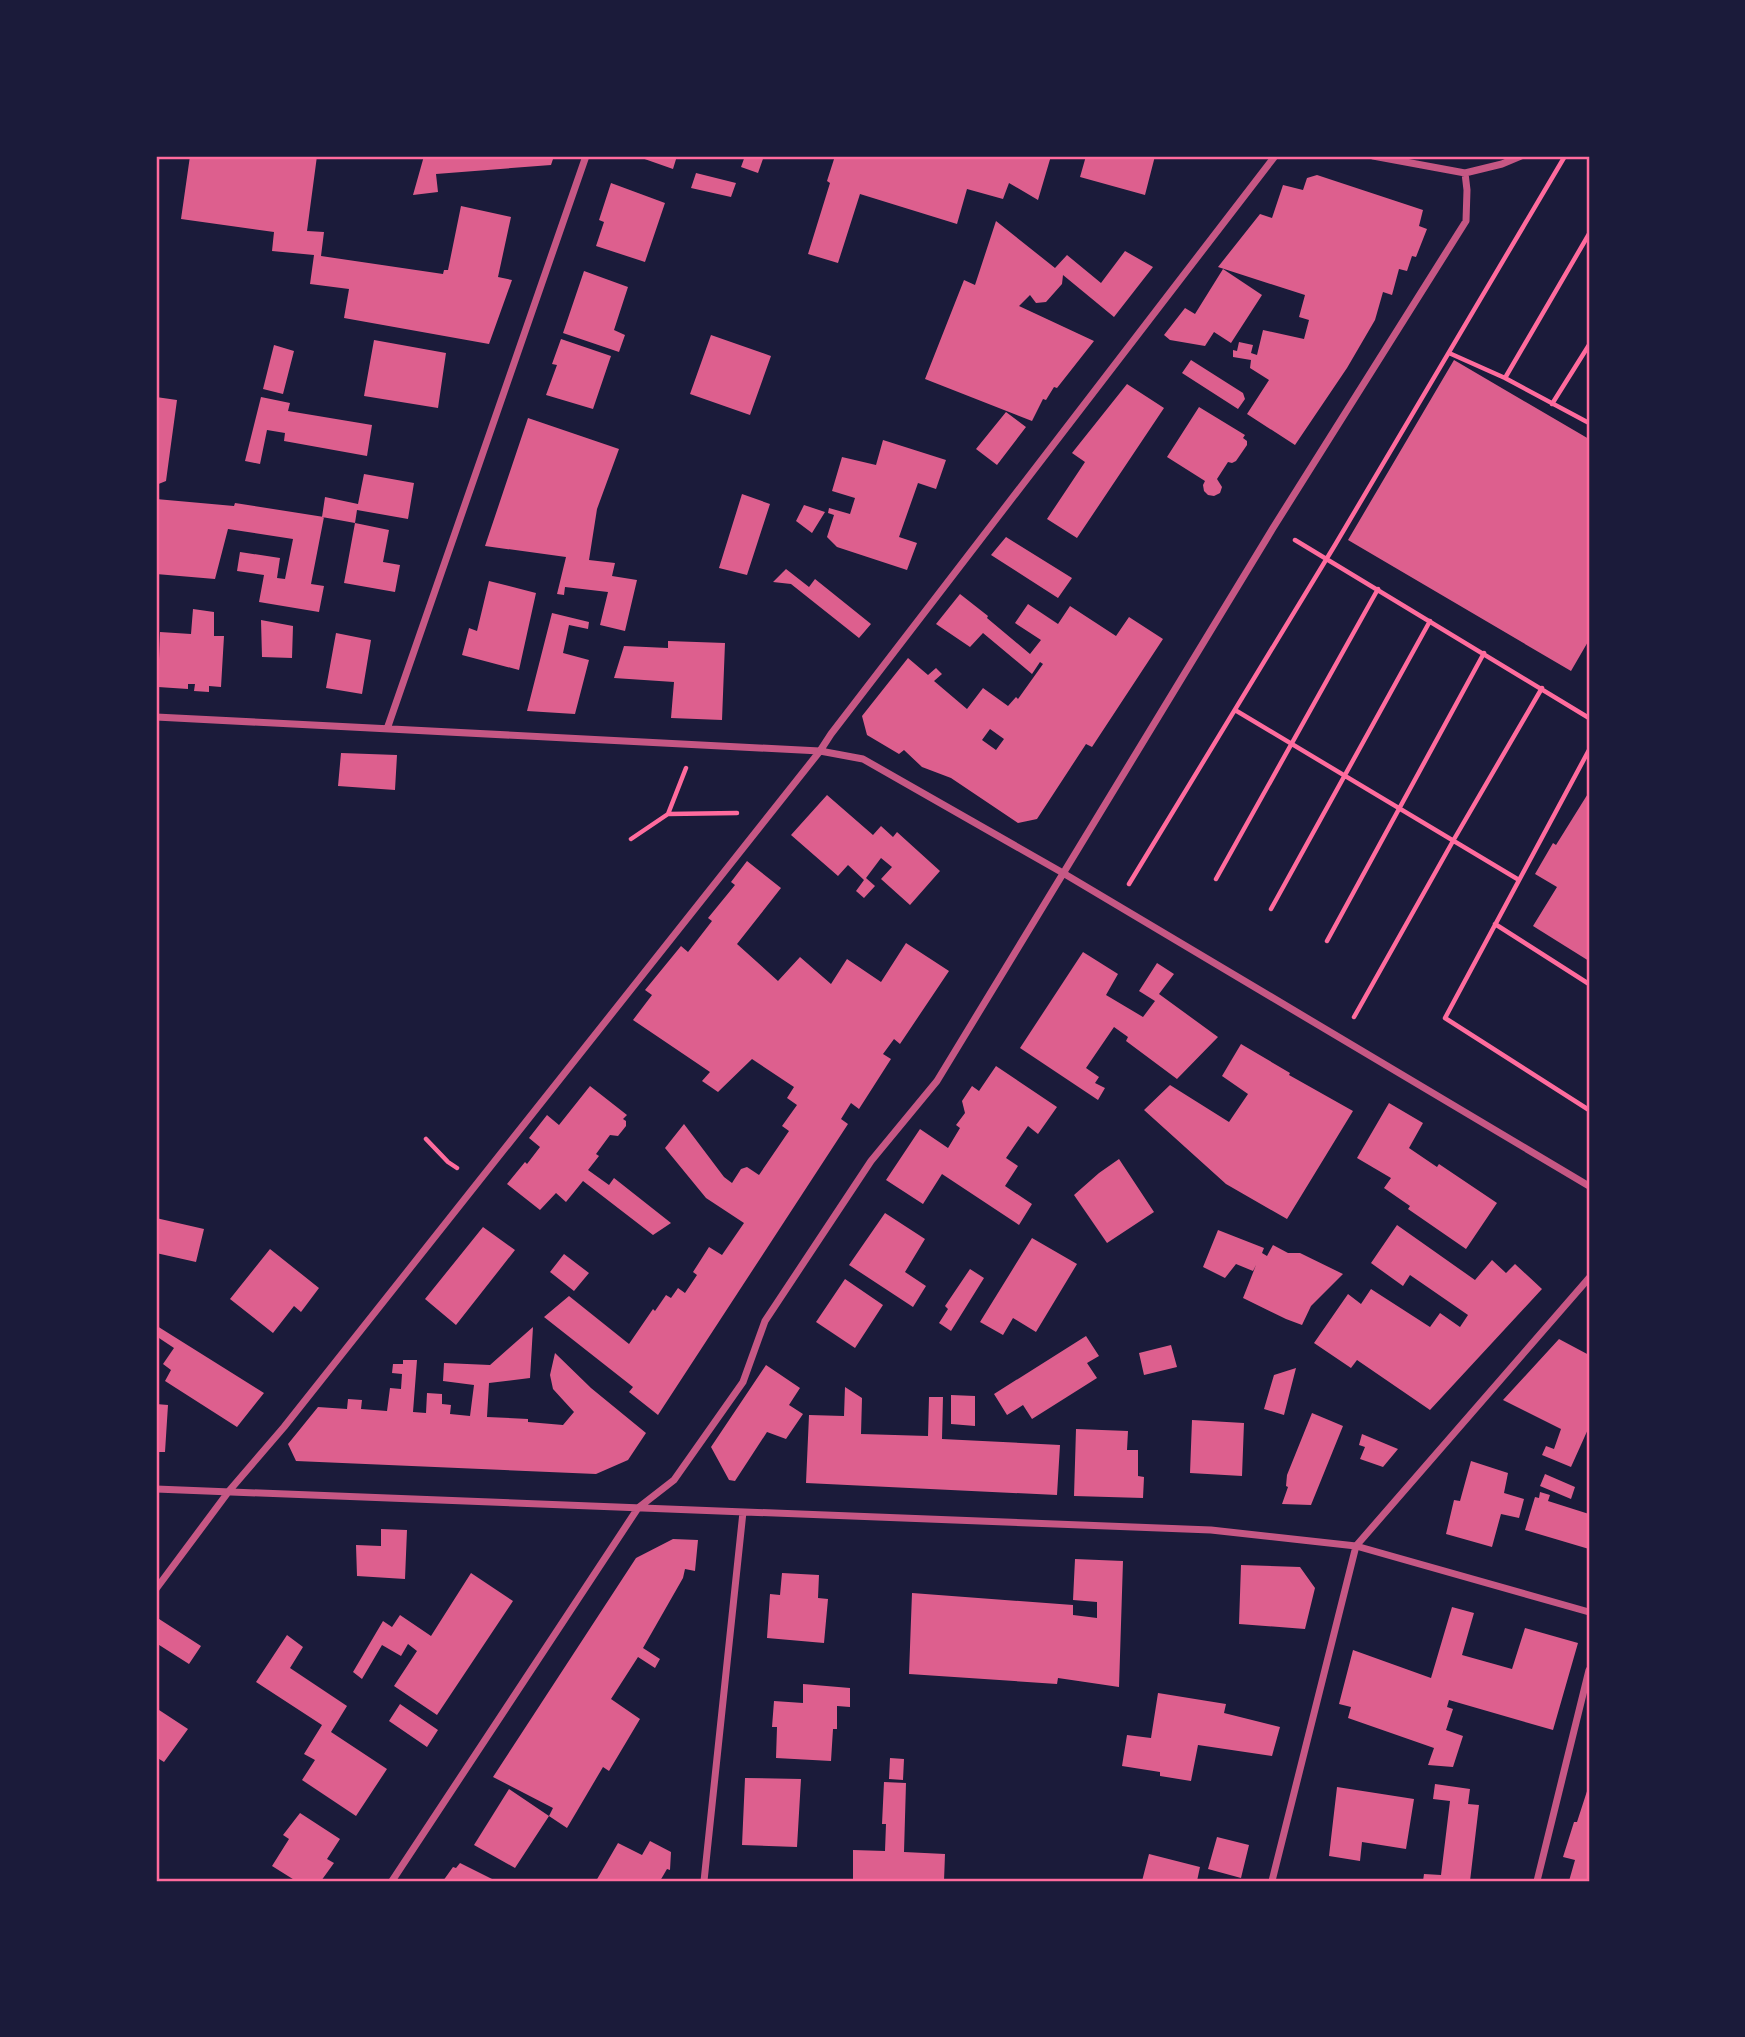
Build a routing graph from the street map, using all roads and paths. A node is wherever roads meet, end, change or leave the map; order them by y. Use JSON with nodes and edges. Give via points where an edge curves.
{"nodes":[{"id":1,"x":586,"y":156,"type":"edge"},
{"id":2,"x":1275,"y":156,"type":"edge"},
{"id":3,"x":1373,"y":156,"type":"edge"},
{"id":4,"x":1521,"y":156,"type":"edge"},
{"id":5,"x":1565,"y":156,"type":"edge"},
{"id":6,"x":1465,"y":173,"type":"junction"},
{"id":7,"x":1589,"y":234,"type":"edge"},
{"id":8,"x":1589,"y":345,"type":"edge"},
{"id":9,"x":1449,"y":353,"type":"junction"},
{"id":10,"x":1505,"y":378,"type":"junction"},
{"id":11,"x":1552,"y":404,"type":"junction"},
{"id":12,"x":1589,"y":423,"type":"edge"},
{"id":13,"x":1273,"y":528,"type":"junction"},
{"id":14,"x":1326,"y":558,"type":"junction"},
{"id":15,"x":1378,"y":589,"type":"junction"},
{"id":16,"x":1430,"y":621,"type":"junction"},
{"id":17,"x":1484,"y":653,"type":"junction"},
{"id":18,"x":1542,"y":688,"type":"junction"},
{"id":19,"x":1235,"y":710,"type":"junction"},
{"id":20,"x":156,"y":717,"type":"edge"},
{"id":21,"x":1589,"y":718,"type":"edge"},
{"id":22,"x":387,"y":729,"type":"junction"},
{"id":23,"x":695,"y":744,"type":"junction"},
{"id":24,"x":1292,"y":744,"type":"junction"},
{"id":25,"x":1589,"y":750,"type":"edge"},
{"id":26,"x":820,"y":751,"type":"junction"},
{"id":27,"x":1346,"y":777,"type":"junction"},
{"id":28,"x":1398,"y":808,"type":"junction"},
{"id":29,"x":668,"y":814,"type":"junction"},
{"id":30,"x":764,"y":822,"type":"junction"},
{"id":31,"x":631,"y":839,"type":"dead end"},
{"id":32,"x":1452,"y":841,"type":"junction"},
{"id":33,"x":1063,"y":873,"type":"junction"},
{"id":34,"x":1216,"y":879,"type":"dead end"},
{"id":35,"x":1519,"y":880,"type":"junction"},
{"id":36,"x":1116,"y":905,"type":"junction"},
{"id":37,"x":1271,"y":908,"type":"dead end"},
{"id":38,"x":1495,"y":924,"type":"junction"},
{"id":39,"x":1327,"y":941,"type":"dead end"},
{"id":40,"x":1589,"y":984,"type":"edge"},
{"id":41,"x":1341,"y":1039,"type":"junction"},
{"id":42,"x":1589,"y":1110,"type":"edge"},
{"id":43,"x":426,"y":1139,"type":"dead end"},
{"id":44,"x":448,"y":1162,"type":"dead end"},
{"id":45,"x":1589,"y":1186,"type":"edge"},
{"id":46,"x":1589,"y":1278,"type":"edge"},
{"id":47,"x":156,"y":1489,"type":"edge"},
{"id":48,"x":229,"y":1492,"type":"junction"},
{"id":49,"x":638,"y":1508,"type":"junction"},
{"id":50,"x":743,"y":1512,"type":"junction"},
{"id":51,"x":1356,"y":1546,"type":"junction"},
{"id":52,"x":156,"y":1589,"type":"edge"},
{"id":53,"x":1589,"y":1612,"type":"edge"},
{"id":54,"x":1589,"y":1670,"type":"edge"},
{"id":55,"x":392,"y":1881,"type":"edge"},
{"id":56,"x":704,"y":1881,"type":"edge"},
{"id":57,"x":1272,"y":1881,"type":"edge"},
{"id":58,"x":1537,"y":1881,"type":"edge"}],
"edges":[{"from":1,"to":22,"type":"street"},
{"from":2,"to":26,"type":"street"},
{"from":3,"to":6,"type":"street"},
{"from":4,"to":6,"type":"street"},
{"from":5,"to":9,"type":"path"},
{"from":6,"to":13,"type":"street","via":[[1466,221]]},
{"from":7,"to":10,"type":"path"},
{"from":8,"to":11,"type":"path"},
{"from":9,"to":10,"type":"path"},
{"from":9,"to":14,"type":"path"},
{"from":10,"to":11,"type":"path"},
{"from":11,"to":12,"type":"path"},
{"from":13,"to":14,"type":"path"},
{"from":13,"to":33,"type":"street"},
{"from":14,"to":15,"type":"path"},
{"from":14,"to":19,"type":"path"},
{"from":15,"to":16,"type":"path"},
{"from":15,"to":24,"type":"path"},
{"from":16,"to":17,"type":"path"},
{"from":16,"to":27,"type":"path"},
{"from":17,"to":18,"type":"path"},
{"from":17,"to":28,"type":"path"},
{"from":18,"to":21,"type":"path"},
{"from":18,"to":32,"type":"path"},
{"from":19,"to":24,"type":"path"},
{"from":19,"to":36,"type":"path"},
{"from":20,"to":22,"type":"street"},
{"from":22,"to":23,"type":"street"},
{"from":23,"to":26,"type":"street"},
{"from":23,"to":29,"type":"path"},
{"from":24,"to":27,"type":"path"},
{"from":24,"to":34,"type":"path"},
{"from":25,"to":35,"type":"path"},
{"from":26,"to":30,"type":"street"},
{"from":26,"to":33,"type":"street","via":[[863,759]]},
{"from":27,"to":28,"type":"path"},
{"from":27,"to":37,"type":"path"},
{"from":28,"to":32,"type":"path"},
{"from":28,"to":39,"type":"path"},
{"from":29,"to":30,"type":"path","via":[[735,813]]},
{"from":29,"to":31,"type":"path"},
{"from":30,"to":48,"type":"street"},
{"from":32,"to":35,"type":"path"},
{"from":32,"to":41,"type":"path"},
{"from":33,"to":36,"type":"street"},
{"from":33,"to":49,"type":"street","via":[[937,1081],[871,1161],[765,1321],[743,1382],[674,1480]]},
{"from":35,"to":38,"type":"path"},
{"from":36,"to":41,"type":"street"},
{"from":38,"to":40,"type":"path"},
{"from":38,"to":42,"type":"path","via":[[1445,1018]]},
{"from":41,"to":45,"type":"street"},
{"from":43,"to":44,"type":"path"},
{"from":46,"to":51,"type":"street"},
{"from":47,"to":48,"type":"street"},
{"from":48,"to":49,"type":"street"},
{"from":48,"to":52,"type":"street"},
{"from":49,"to":50,"type":"street"},
{"from":49,"to":55,"type":"street"},
{"from":50,"to":51,"type":"street","via":[[1211,1530]]},
{"from":50,"to":56,"type":"street"},
{"from":51,"to":53,"type":"street"},
{"from":51,"to":57,"type":"street"},
{"from":54,"to":58,"type":"street"}]}
